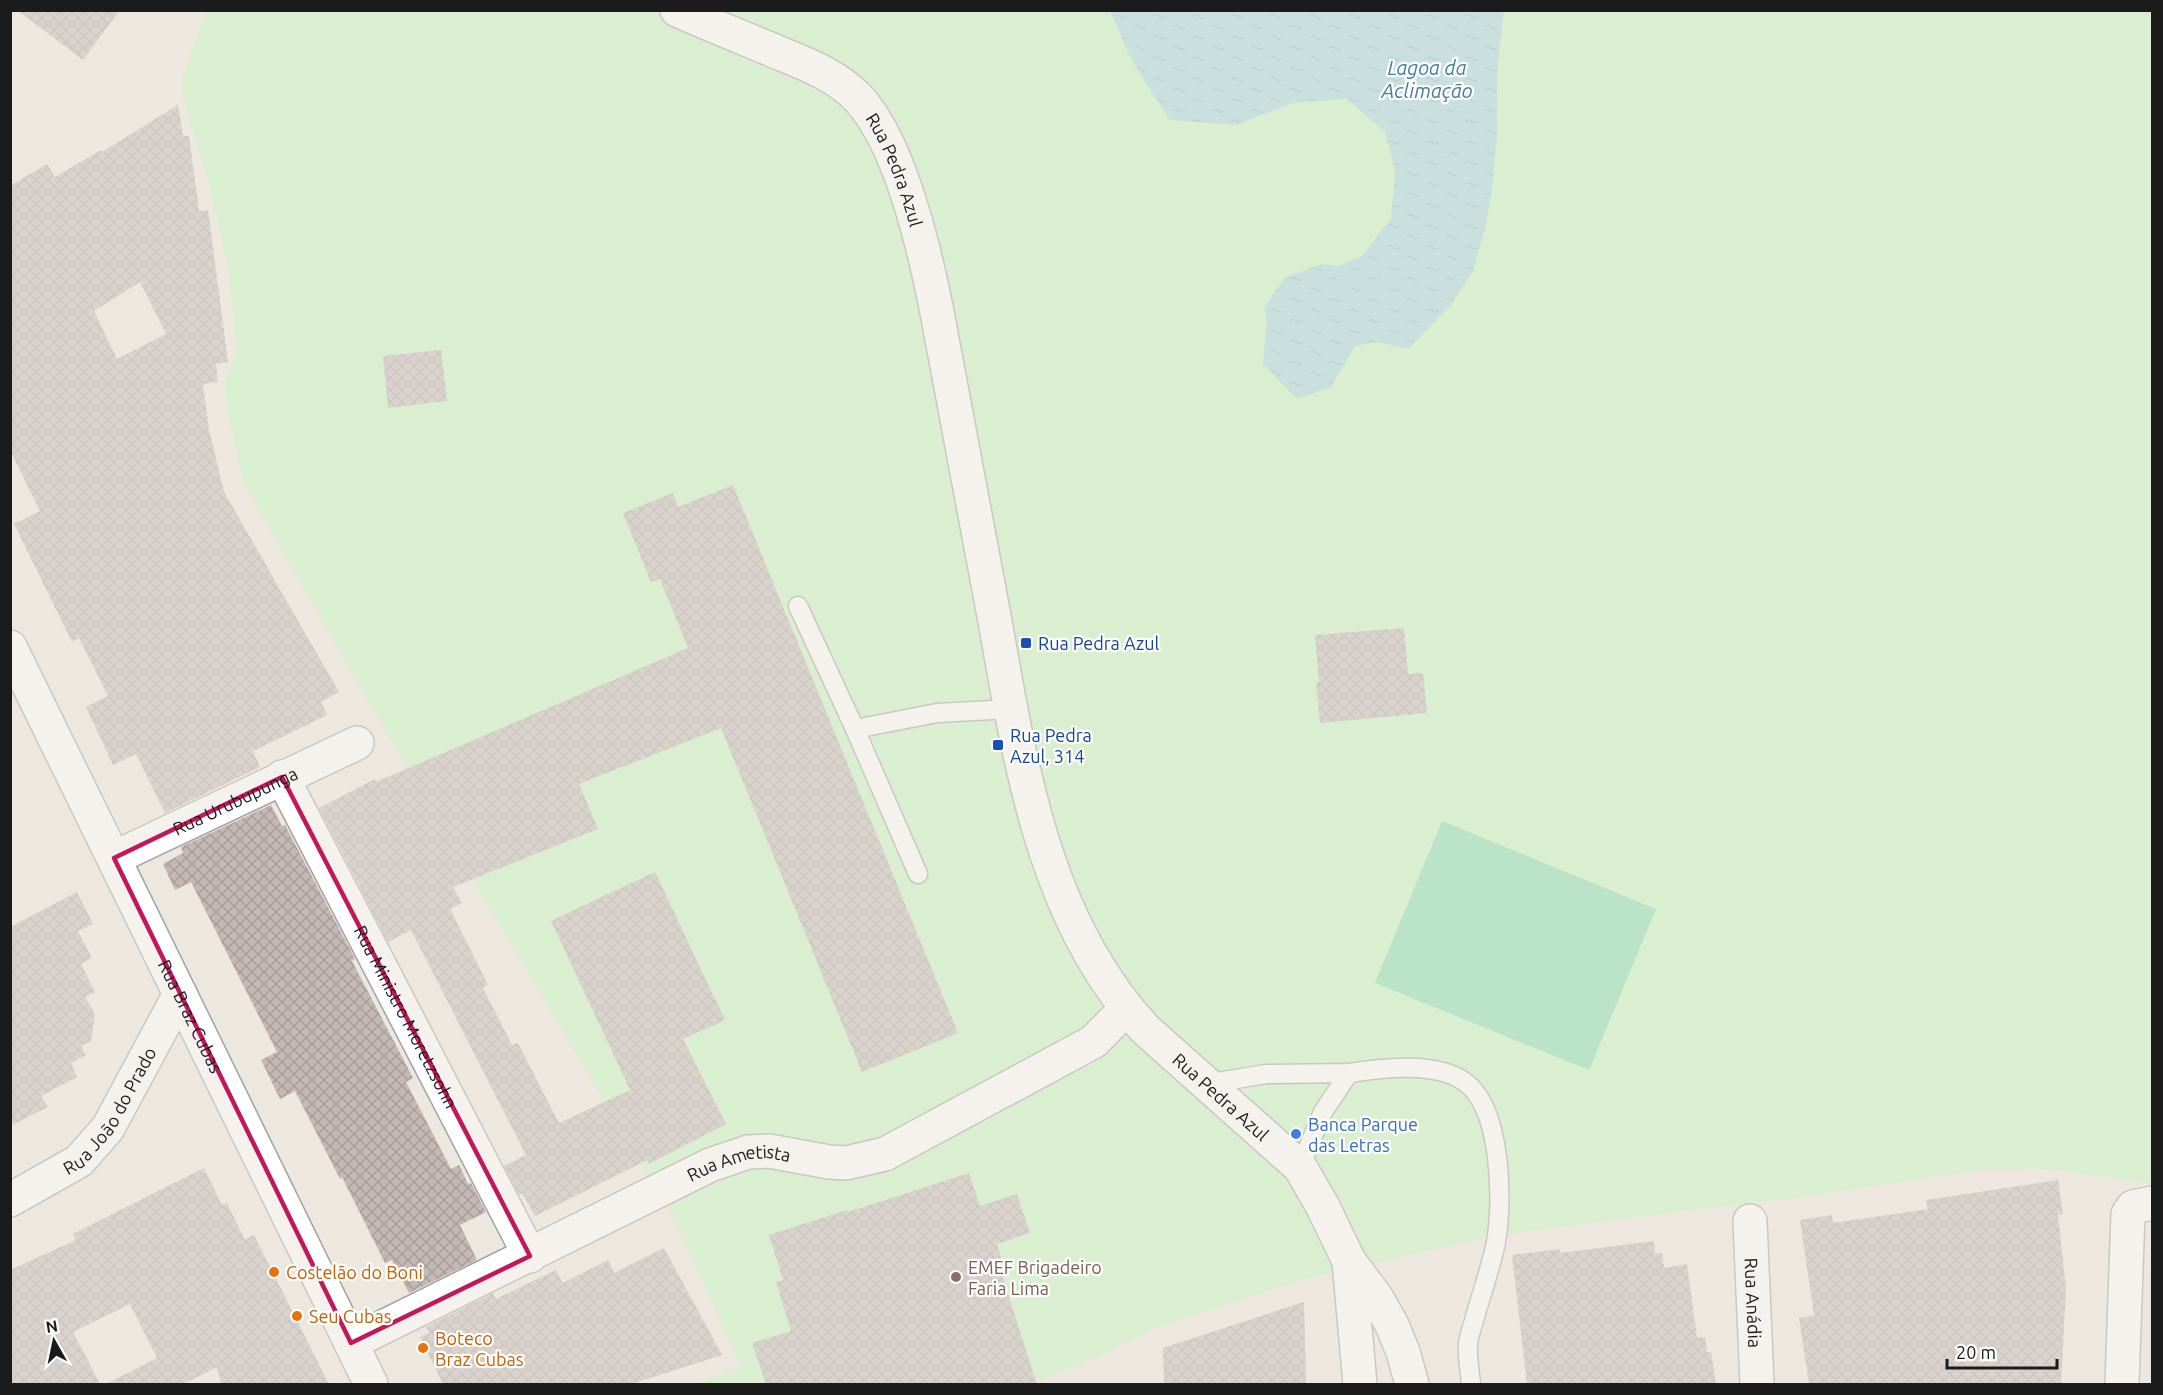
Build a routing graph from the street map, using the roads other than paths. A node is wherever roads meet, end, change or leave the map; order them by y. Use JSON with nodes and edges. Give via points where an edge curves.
{"nodes":[{"id":1,"x":677,"y":10,"type":"edge"},
{"id":2,"x":798,"y":606,"type":"dead end"},
{"id":3,"x":10,"y":647,"type":"edge"},
{"id":4,"x":1011,"y":709,"type":"junction"},
{"id":5,"x":855,"y":729,"type":"junction"},
{"id":6,"x":357,"y":743,"type":"dead end"},
{"id":7,"x":282,"y":777,"type":"junction"},
{"id":8,"x":114,"y":858,"type":"junction"},
{"id":9,"x":918,"y":874,"type":"dead end"},
{"id":10,"x":180,"y":994,"type":"junction"},
{"id":11,"x":1126,"y":1009,"type":"junction"},
{"id":12,"x":1349,"y":1073,"type":"junction"},
{"id":13,"x":1206,"y":1084,"type":"junction"},
{"id":14,"x":1300,"y":1167,"type":"junction"},
{"id":15,"x":10,"y":1200,"type":"edge"},
{"id":16,"x":2141,"y":1206,"type":"edge"},
{"id":17,"x":1750,"y":1221,"type":"dead end"},
{"id":18,"x":530,"y":1256,"type":"junction"},
{"id":19,"x":1348,"y":1261,"type":"junction"},
{"id":20,"x":351,"y":1343,"type":"junction"},
{"id":21,"x":371,"y":1384,"type":"edge"},
{"id":22,"x":1360,"y":1384,"type":"edge"},
{"id":23,"x":1412,"y":1384,"type":"edge"},
{"id":24,"x":1471,"y":1384,"type":"edge"},
{"id":25,"x":1757,"y":1384,"type":"edge"},
{"id":26,"x":2122,"y":1384,"type":"edge"}],
"edges":[{"from":1,"to":4,"type":"street","name":"Rua Pedra Azul","via":[[824,72],[858,98],[883,135],[906,193],[932,284]]},
{"from":2,"to":5,"type":"lane"},
{"from":3,"to":8,"type":"street","name":"Rua Braz Cubas"},
{"from":4,"to":5,"type":"lane","via":[[937,713]]},
{"from":4,"to":11,"type":"street","name":"Rua Pedra Azul","via":[[1046,850],[1064,902],[1086,948]]},
{"from":5,"to":9,"type":"lane"},
{"from":6,"to":7,"type":"street","name":"Rua Urubupunga"},
{"from":7,"to":8,"type":"street","name":"Rua Urubupunga"},
{"from":7,"to":18,"type":"street","name":"Rua Ministro Moretzsohn"},
{"from":8,"to":10,"type":"street","name":"Rua Braz Cubas"},
{"from":10,"to":15,"type":"street","name":"Rua João do Prado","via":[[108,1128],[79,1161]]},
{"from":10,"to":20,"type":"street","name":"Rua Braz Cubas"},
{"from":11,"to":13,"type":"street","name":"Rua Pedra Azul"},
{"from":11,"to":18,"type":"street","name":"Rua Ametista","via":[[1093,1042],[885,1154],[846,1163],[769,1151],[740,1154],[710,1165]]},
{"from":12,"to":13,"type":"lane","via":[[1266,1074]]},
{"from":12,"to":14,"type":"lane","via":[[1323,1112]]},
{"from":12,"to":24,"type":"lane","via":[[1381,1068],[1437,1070],[1465,1082],[1481,1100],[1498,1162],[1500,1200],[1496,1242],[1468,1344]]},
{"from":13,"to":14,"type":"street","name":"Rua Pedra Azul"},
{"from":14,"to":19,"type":"street","name":"Rua Pedra Azul"},
{"from":16,"to":26,"type":"street","via":[[2128,1214]]},
{"from":17,"to":25,"type":"street","name":"Rua Anádia"},
{"from":18,"to":20,"type":"street","name":"Rua Ametista"},
{"from":19,"to":22,"type":"street"},
{"from":19,"to":23,"type":"street","via":[[1392,1325]]},
{"from":20,"to":21,"type":"street","name":"Rua Braz Cubas"}]}
